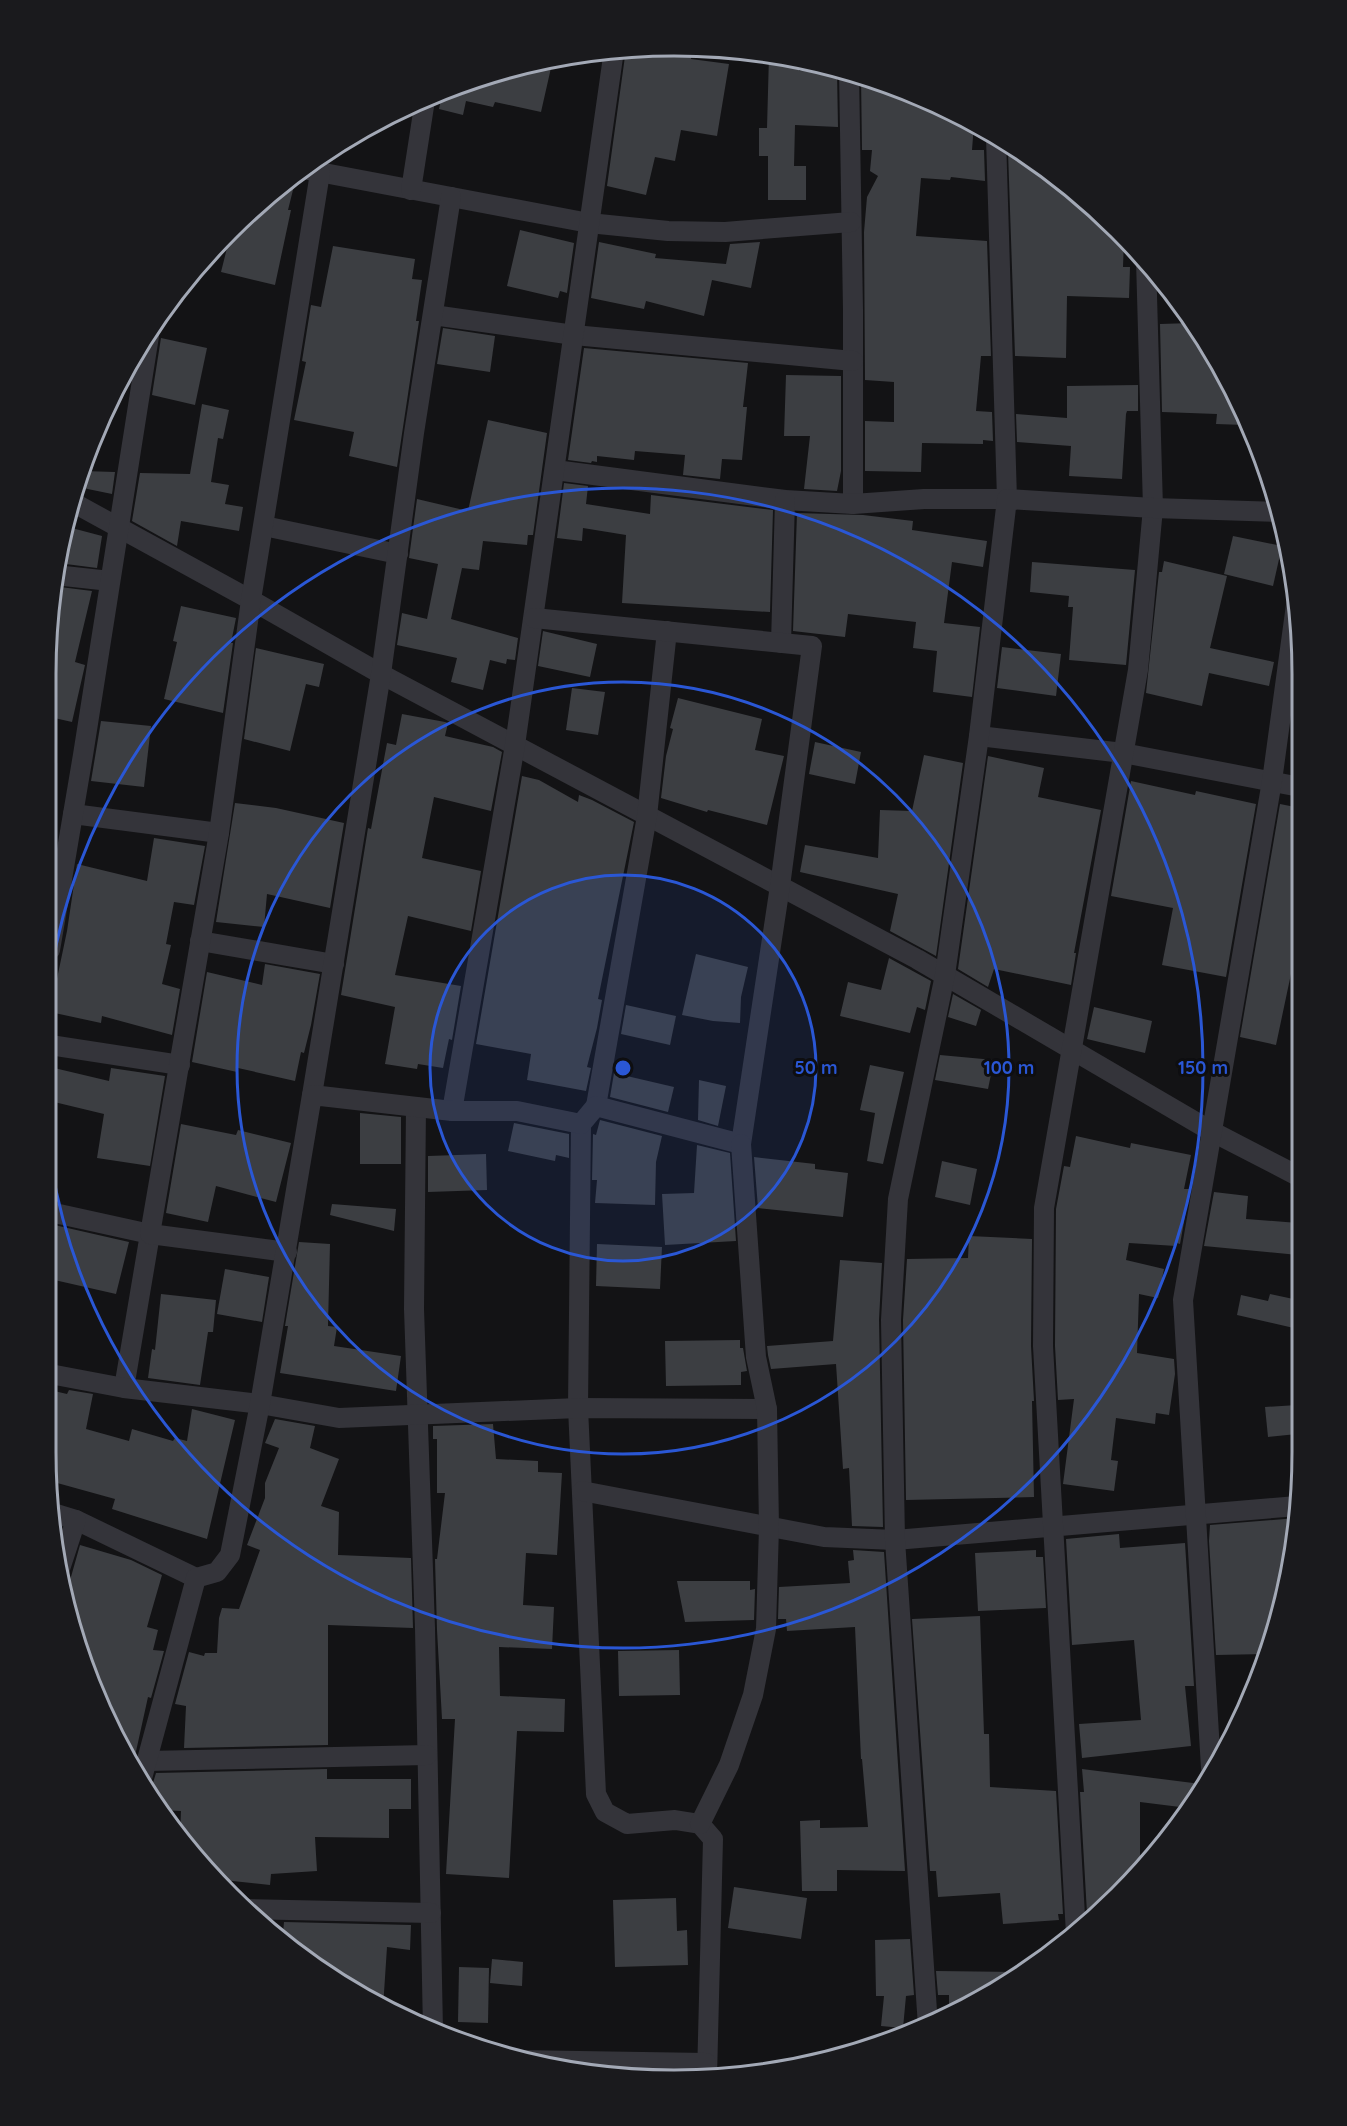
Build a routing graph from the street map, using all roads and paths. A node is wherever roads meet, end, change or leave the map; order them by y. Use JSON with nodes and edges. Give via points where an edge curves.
{"nodes":[{"id":1,"x":613,"y":59,"type":"edge"},
{"id":2,"x":849,"y":82,"type":"edge"},
{"id":3,"x":424,"y":109,"type":"edge"},
{"id":4,"x":996,"y":147,"type":"edge"},
{"id":5,"x":314,"y":171,"type":"edge"},
{"id":6,"x":312,"y":173,"type":"edge"},
{"id":7,"x":411,"y":190,"type":"junction"},
{"id":8,"x":451,"y":197,"type":"junction"},
{"id":9,"x":851,"y":222,"type":"junction"},
{"id":10,"x":589,"y":223,"type":"junction"},
{"id":11,"x":1146,"y":276,"type":"edge"},
{"id":12,"x":433,"y":315,"type":"junction"},
{"id":13,"x":574,"y":335,"type":"junction"},
{"id":14,"x":147,"y":351,"type":"edge"},
{"id":15,"x":853,"y":360,"type":"junction"},
{"id":16,"x":555,"y":470,"type":"junction"},
{"id":17,"x":1007,"y":499,"type":"junction"},
{"id":18,"x":785,"y":500,"type":"junction"},
{"id":19,"x":853,"y":504,"type":"junction"},
{"id":20,"x":80,"y":505,"type":"edge"},
{"id":21,"x":1153,"y":508,"type":"junction"},
{"id":22,"x":1269,"y":512,"type":"edge"},
{"id":23,"x":264,"y":526,"type":"junction"},
{"id":24,"x":118,"y":527,"type":"junction"},
{"id":25,"x":398,"y":554,"type":"junction"},
{"id":26,"x":64,"y":576,"type":"edge"},
{"id":27,"x":110,"y":581,"type":"junction"},
{"id":28,"x":251,"y":600,"type":"junction"},
{"id":29,"x":534,"y":618,"type":"junction"},
{"id":30,"x":667,"y":631,"type":"junction"},
{"id":31,"x":781,"y":643,"type":"junction"},
{"id":32,"x":1291,"y":645,"type":"edge"},
{"id":33,"x":381,"y":674,"type":"junction"},
{"id":34,"x":979,"y":736,"type":"junction"},
{"id":35,"x":515,"y":745,"type":"junction"},
{"id":36,"x":1123,"y":753,"type":"junction"},
{"id":37,"x":1272,"y":781,"type":"junction"},
{"id":38,"x":1292,"y":785,"type":"edge"},
{"id":39,"x":73,"y":814,"type":"junction"},
{"id":40,"x":648,"y":816,"type":"junction"},
{"id":41,"x":219,"y":833,"type":"junction"},
{"id":42,"x":780,"y":886,"type":"junction"},
{"id":43,"x":56,"y":895,"type":"edge"},
{"id":44,"x":201,"y":941,"type":"junction"},
{"id":45,"x":334,"y":964,"type":"junction"},
{"id":46,"x":945,"y":975,"type":"junction"},
{"id":47,"x":56,"y":1046,"type":"edge"},
{"id":48,"x":1072,"y":1048,"type":"junction"},
{"id":49,"x":180,"y":1065,"type":"junction"},
{"id":50,"x":312,"y":1095,"type":"junction"},
{"id":51,"x":596,"y":1106,"type":"junction"},
{"id":52,"x":416,"y":1107,"type":"junction"},
{"id":53,"x":453,"y":1111,"type":"junction"},
{"id":54,"x":581,"y":1124,"type":"junction"},
{"id":55,"x":1211,"y":1131,"type":"junction"},
{"id":56,"x":741,"y":1144,"type":"junction"},
{"id":57,"x":1292,"y":1173,"type":"edge"},
{"id":58,"x":56,"y":1213,"type":"edge"},
{"id":59,"x":150,"y":1234,"type":"junction"},
{"id":60,"x":286,"y":1252,"type":"junction"},
{"id":61,"x":56,"y":1375,"type":"edge"},
{"id":62,"x":124,"y":1388,"type":"junction"},
{"id":63,"x":260,"y":1404,"type":"junction"},
{"id":64,"x":578,"y":1408,"type":"junction"},
{"id":65,"x":767,"y":1409,"type":"junction"},
{"id":66,"x":417,"y":1414,"type":"junction"},
{"id":67,"x":582,"y":1491,"type":"junction"},
{"id":68,"x":1289,"y":1507,"type":"edge"},
{"id":69,"x":1197,"y":1514,"type":"junction"},
{"id":70,"x":59,"y":1515,"type":"edge"},
{"id":71,"x":76,"y":1520,"type":"junction"},
{"id":72,"x":769,"y":1527,"type":"junction"},
{"id":73,"x":1053,"y":1527,"type":"junction"},
{"id":74,"x":895,"y":1540,"type":"junction"},
{"id":75,"x":64,"y":1556,"type":"edge"},
{"id":76,"x":196,"y":1578,"type":"junction"},
{"id":77,"x":428,"y":1755,"type":"junction"},
{"id":78,"x":1211,"y":1759,"type":"edge"},
{"id":79,"x":147,"y":1761,"type":"junction"},
{"id":80,"x":144,"y":1771,"type":"edge"},
{"id":81,"x":700,"y":1824,"type":"junction"},
{"id":82,"x":258,"y":1909,"type":"edge"},
{"id":83,"x":431,"y":1912,"type":"junction"},
{"id":84,"x":1075,"y":1922,"type":"edge"},
{"id":85,"x":927,"y":2016,"type":"edge"},
{"id":86,"x":434,"y":2022,"type":"edge"},
{"id":87,"x":583,"y":2064,"type":"edge"},
{"id":88,"x":696,"y":2069,"type":"edge"},
{"id":89,"x":706,"y":2070,"type":"edge"}],
"edges":[{"from":1,"to":10,"type":"street"},
{"from":2,"to":9,"type":"street"},
{"from":3,"to":7,"type":"street"},
{"from":4,"to":17,"type":"street"},
{"from":5,"to":7,"type":"street"},
{"from":6,"to":23,"type":"street"},
{"from":7,"to":8,"type":"street"},
{"from":8,"to":10,"type":"street"},
{"from":8,"to":12,"type":"street"},
{"from":9,"to":10,"type":"street","via":[[725,232]]},
{"from":9,"to":15,"type":"street"},
{"from":10,"to":13,"type":"street"},
{"from":11,"to":21,"type":"street"},
{"from":12,"to":13,"type":"street"},
{"from":12,"to":25,"type":"street"},
{"from":13,"to":15,"type":"street"},
{"from":13,"to":16,"type":"street"},
{"from":14,"to":24,"type":"street"},
{"from":15,"to":19,"type":"street"},
{"from":16,"to":18,"type":"street"},
{"from":16,"to":29,"type":"street"},
{"from":17,"to":19,"type":"street"},
{"from":17,"to":21,"type":"street"},
{"from":17,"to":34,"type":"street"},
{"from":18,"to":19,"type":"street"},
{"from":18,"to":31,"type":"street"},
{"from":20,"to":24,"type":"street"},
{"from":21,"to":22,"type":"street"},
{"from":21,"to":36,"type":"street","via":[[1138,670]]},
{"from":23,"to":25,"type":"street"},
{"from":23,"to":28,"type":"street"},
{"from":24,"to":27,"type":"street"},
{"from":24,"to":28,"type":"street"},
{"from":25,"to":33,"type":"street"},
{"from":26,"to":27,"type":"street"},
{"from":27,"to":39,"type":"street"},
{"from":28,"to":33,"type":"street"},
{"from":28,"to":41,"type":"street"},
{"from":29,"to":30,"type":"street"},
{"from":29,"to":35,"type":"street"},
{"from":30,"to":31,"type":"street"},
{"from":30,"to":40,"type":"street"},
{"from":31,"to":42,"type":"street","via":[[812,646]]},
{"from":32,"to":37,"type":"street"},
{"from":33,"to":35,"type":"street"},
{"from":33,"to":45,"type":"street"},
{"from":34,"to":36,"type":"street"},
{"from":34,"to":46,"type":"street"},
{"from":35,"to":40,"type":"street"},
{"from":35,"to":53,"type":"street"},
{"from":36,"to":37,"type":"street"},
{"from":36,"to":48,"type":"street"},
{"from":37,"to":38,"type":"street"},
{"from":37,"to":55,"type":"street"},
{"from":39,"to":41,"type":"street"},
{"from":39,"to":43,"type":"street"},
{"from":40,"to":42,"type":"street"},
{"from":40,"to":51,"type":"street"},
{"from":41,"to":44,"type":"street"},
{"from":42,"to":46,"type":"street"},
{"from":42,"to":56,"type":"street"},
{"from":44,"to":45,"type":"street"},
{"from":44,"to":49,"type":"street"},
{"from":45,"to":50,"type":"street"},
{"from":46,"to":48,"type":"street"},
{"from":46,"to":74,"type":"street","via":[[898,1199],[891,1320]]},
{"from":47,"to":49,"type":"street"},
{"from":48,"to":55,"type":"street"},
{"from":48,"to":73,"type":"street","via":[[1044,1208],[1043,1347]]},
{"from":49,"to":59,"type":"street"},
{"from":50,"to":52,"type":"street"},
{"from":50,"to":60,"type":"street"},
{"from":51,"to":54,"type":"street"},
{"from":51,"to":56,"type":"street"},
{"from":52,"to":53,"type":"street"},
{"from":52,"to":66,"type":"street"},
{"from":53,"to":54,"type":"street","via":[[517,1111]]},
{"from":54,"to":64,"type":"street"},
{"from":55,"to":57,"type":"street"},
{"from":55,"to":69,"type":"street","via":[[1184,1300]]},
{"from":56,"to":65,"type":"street","via":[[756,1357]]},
{"from":58,"to":59,"type":"street"},
{"from":59,"to":60,"type":"street"},
{"from":59,"to":62,"type":"street"},
{"from":60,"to":63,"type":"street"},
{"from":61,"to":62,"type":"street"},
{"from":62,"to":63,"type":"street"},
{"from":63,"to":66,"type":"street","via":[[339,1418]]},
{"from":63,"to":76,"type":"street","via":[[230,1555],[218,1572]]},
{"from":64,"to":65,"type":"street"},
{"from":64,"to":66,"type":"street"},
{"from":64,"to":67,"type":"street"},
{"from":65,"to":72,"type":"street"},
{"from":66,"to":77,"type":"street"},
{"from":67,"to":72,"type":"street"},
{"from":67,"to":81,"type":"street","via":[[596,1794],[605,1812],[627,1824],[675,1820]]},
{"from":68,"to":69,"type":"street"},
{"from":69,"to":73,"type":"street"},
{"from":69,"to":78,"type":"street"},
{"from":70,"to":71,"type":"street"},
{"from":71,"to":75,"type":"street"},
{"from":71,"to":76,"type":"street"},
{"from":72,"to":74,"type":"street","via":[[824,1537]]},
{"from":72,"to":81,"type":"street","via":[[766,1629],[753,1695],[729,1765]]},
{"from":73,"to":74,"type":"street"},
{"from":73,"to":84,"type":"street"},
{"from":74,"to":85,"type":"street"},
{"from":76,"to":79,"type":"street"},
{"from":77,"to":79,"type":"street"},
{"from":77,"to":83,"type":"street"},
{"from":79,"to":80,"type":"street"},
{"from":81,"to":89,"type":"street","via":[[713,1839]]},
{"from":82,"to":83,"type":"street"},
{"from":83,"to":86,"type":"street"},
{"from":87,"to":88,"type":"street"}]}
